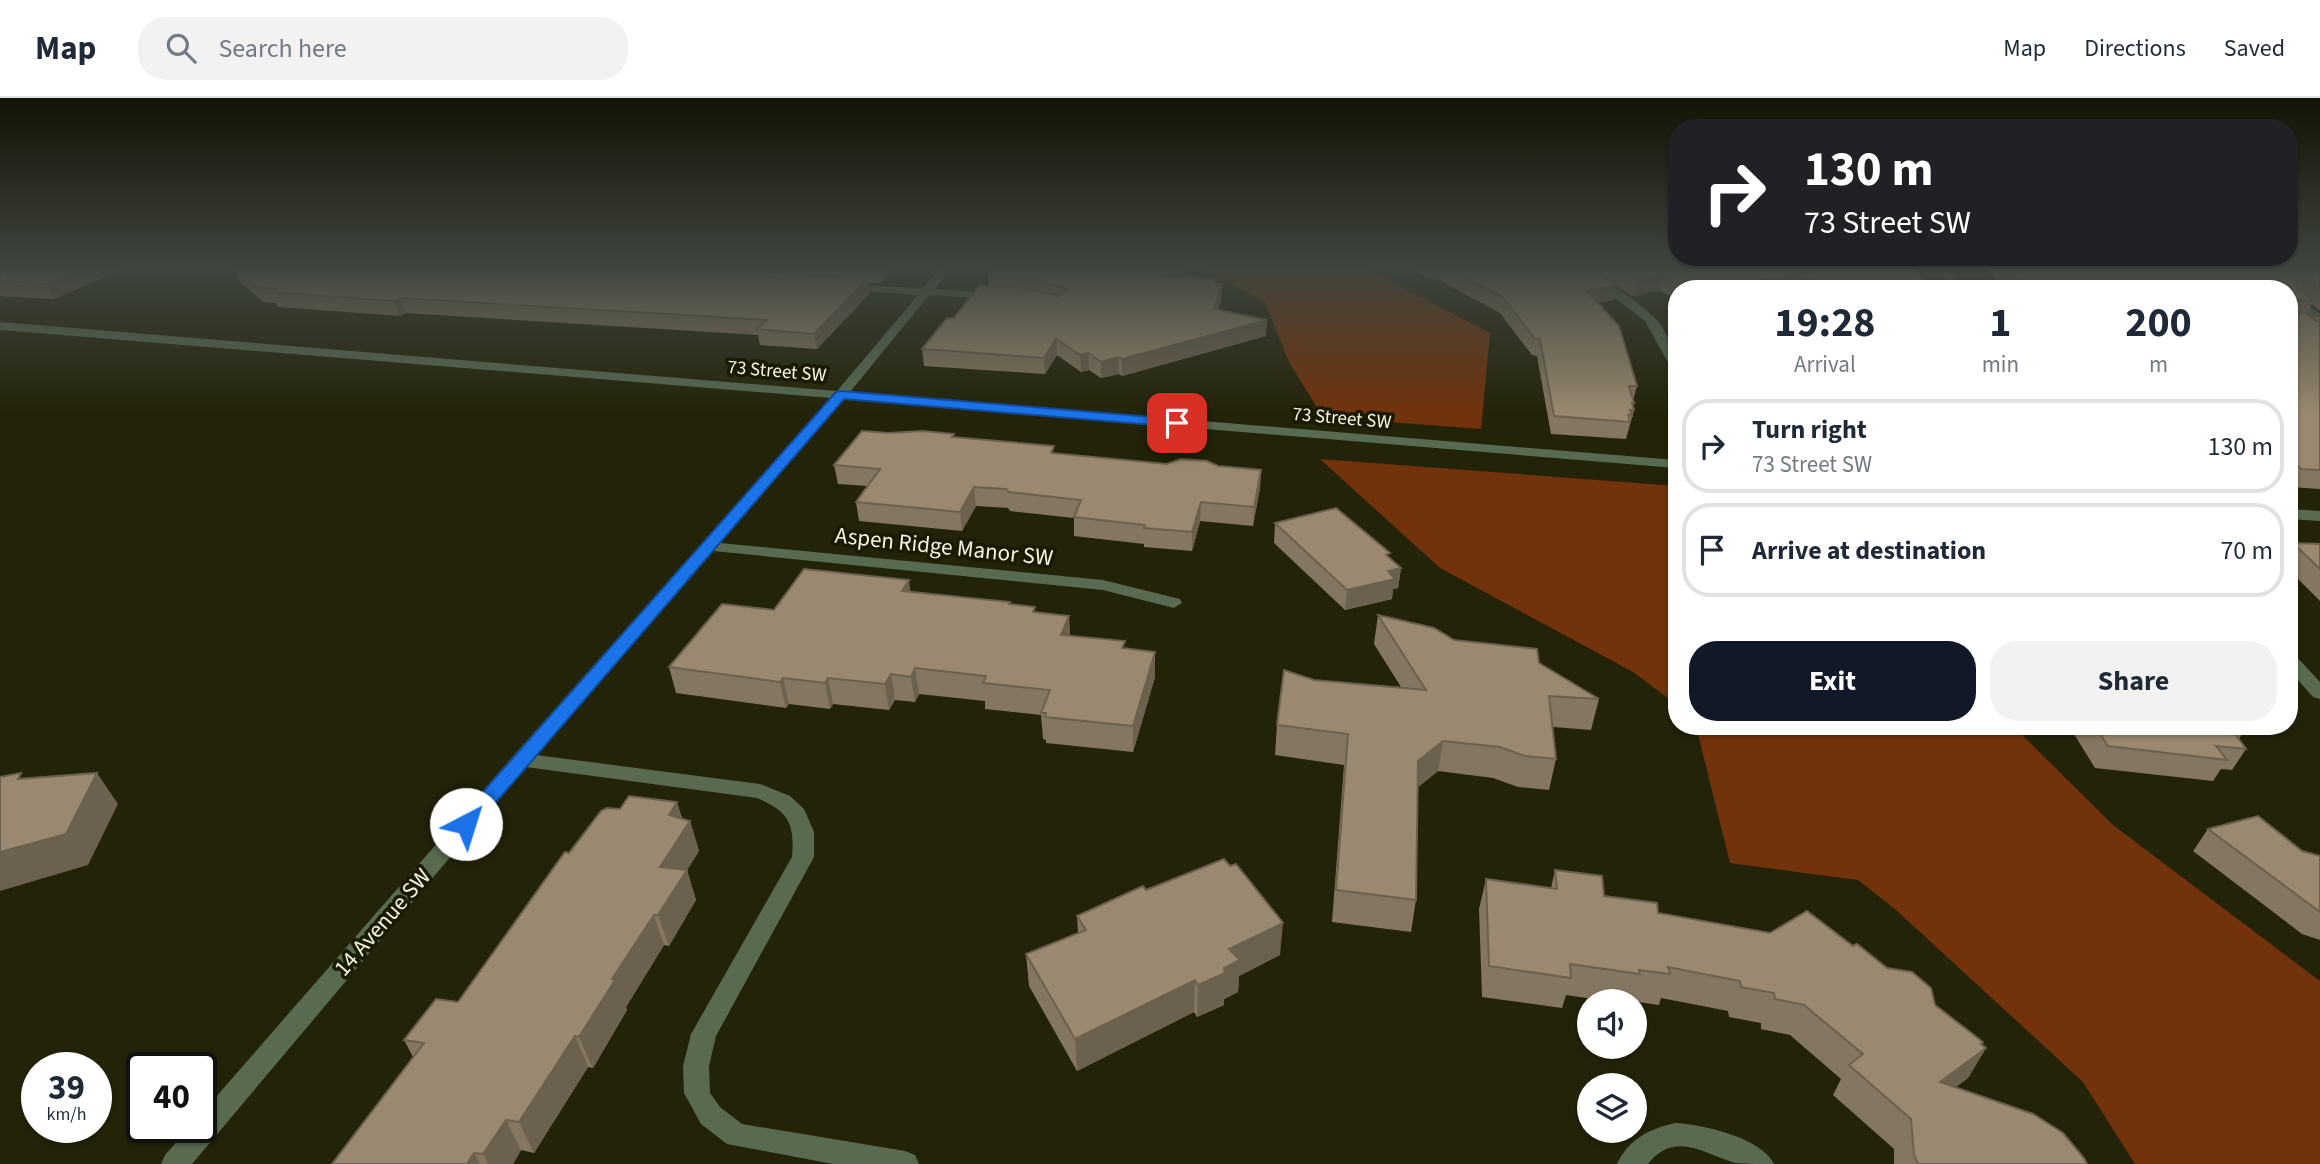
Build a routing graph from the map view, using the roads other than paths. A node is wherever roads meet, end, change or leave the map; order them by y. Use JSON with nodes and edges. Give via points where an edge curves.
{"nodes":[{"id":1,"x":906,"y":317,"type":"edge"},
{"id":2,"x":1647,"y":317,"type":"edge"},
{"id":3,"x":2320,"y":322,"type":"edge"},
{"id":4,"x":2299,"y":323,"type":"edge"},
{"id":5,"x":0,"y":326,"type":"edge"},
{"id":6,"x":1668,"y":352,"type":"edge"},
{"id":7,"x":841,"y":395,"type":"junction"},
{"id":8,"x":1668,"y":463,"type":"edge"},
{"id":9,"x":2298,"y":515,"type":"edge"},
{"id":10,"x":2320,"y":516,"type":"edge"},
{"id":11,"x":707,"y":545,"type":"junction"},
{"id":12,"x":1174,"y":603,"type":"dead end"},
{"id":13,"x":2298,"y":669,"type":"edge"},
{"id":14,"x":2320,"y":693,"type":"edge"},
{"id":15,"x":521,"y":760,"type":"junction"},
{"id":16,"x":175,"y":1164,"type":"edge"},
{"id":17,"x":905,"y":1164,"type":"edge"},
{"id":18,"x":1630,"y":1164,"type":"edge"},
{"id":19,"x":1760,"y":1164,"type":"edge"}],
"edges":[{"from":1,"to":7,"type":"street","name":"14 Avenue SW"},
{"from":2,"to":6,"type":"street"},
{"from":3,"to":4,"type":"street"},
{"from":5,"to":7,"type":"street","name":"73 Street SW"},
{"from":7,"to":8,"type":"street","name":"73 Street SW"},
{"from":7,"to":11,"type":"street","name":"14 Avenue SW"},
{"from":9,"to":10,"type":"street"},
{"from":11,"to":12,"type":"street","name":"Aspen Ridge Manor SW","via":[[1102,585]]},
{"from":11,"to":15,"type":"street","name":"14 Avenue SW"},
{"from":13,"to":14,"type":"street"},
{"from":15,"to":16,"type":"street","name":"14 Avenue SW"},
{"from":15,"to":17,"type":"street","via":[[760,791],[792,808],[806,838],[803,857],[704,1034],[695,1060],[694,1085],[703,1108],[717,1124],[737,1135]]},
{"from":18,"to":19,"type":"street","via":[[1639,1151],[1658,1139],[1682,1135],[1708,1137]]}]}
